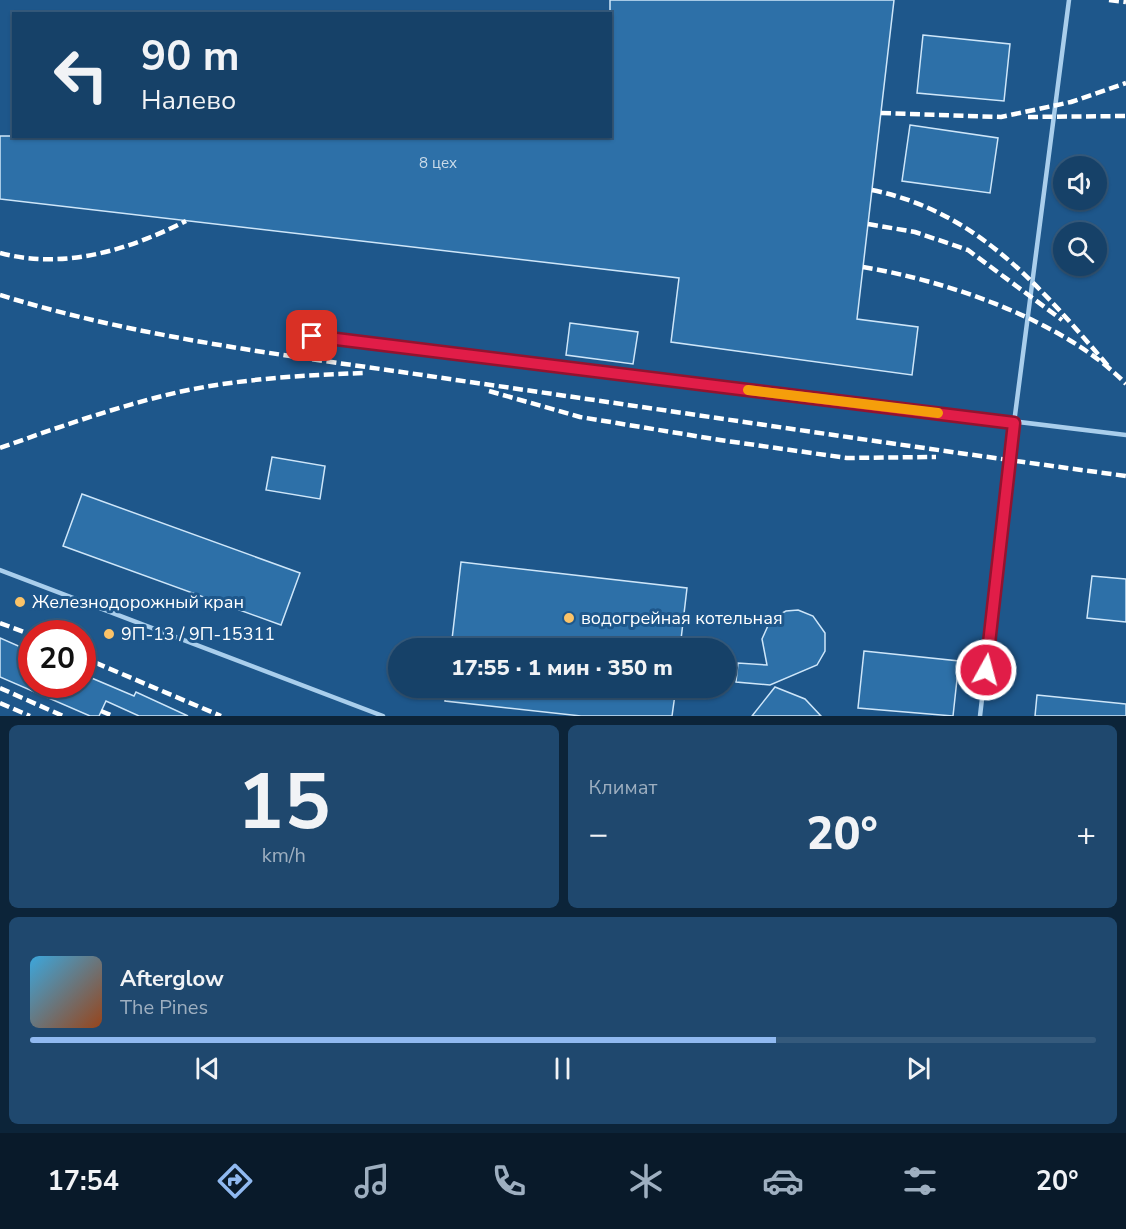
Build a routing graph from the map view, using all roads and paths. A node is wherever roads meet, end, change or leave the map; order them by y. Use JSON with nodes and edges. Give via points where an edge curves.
{"nodes":[{"id":1,"x":1069,"y":0,"type":"edge"},
{"id":2,"x":312,"y":336,"type":"dead end"},
{"id":3,"x":1014,"y":423,"type":"junction"},
{"id":4,"x":1126,"y":435,"type":"edge"},
{"id":5,"x":0,"y":570,"type":"edge"},
{"id":6,"x":382,"y":716,"type":"edge"},
{"id":7,"x":980,"y":716,"type":"edge"}],
"edges":[{"from":1,"to":3,"type":"lane"},
{"from":2,"to":3,"type":"lane"},
{"from":3,"to":4,"type":"lane"},
{"from":3,"to":7,"type":"lane"},
{"from":5,"to":6,"type":"lane"}]}
